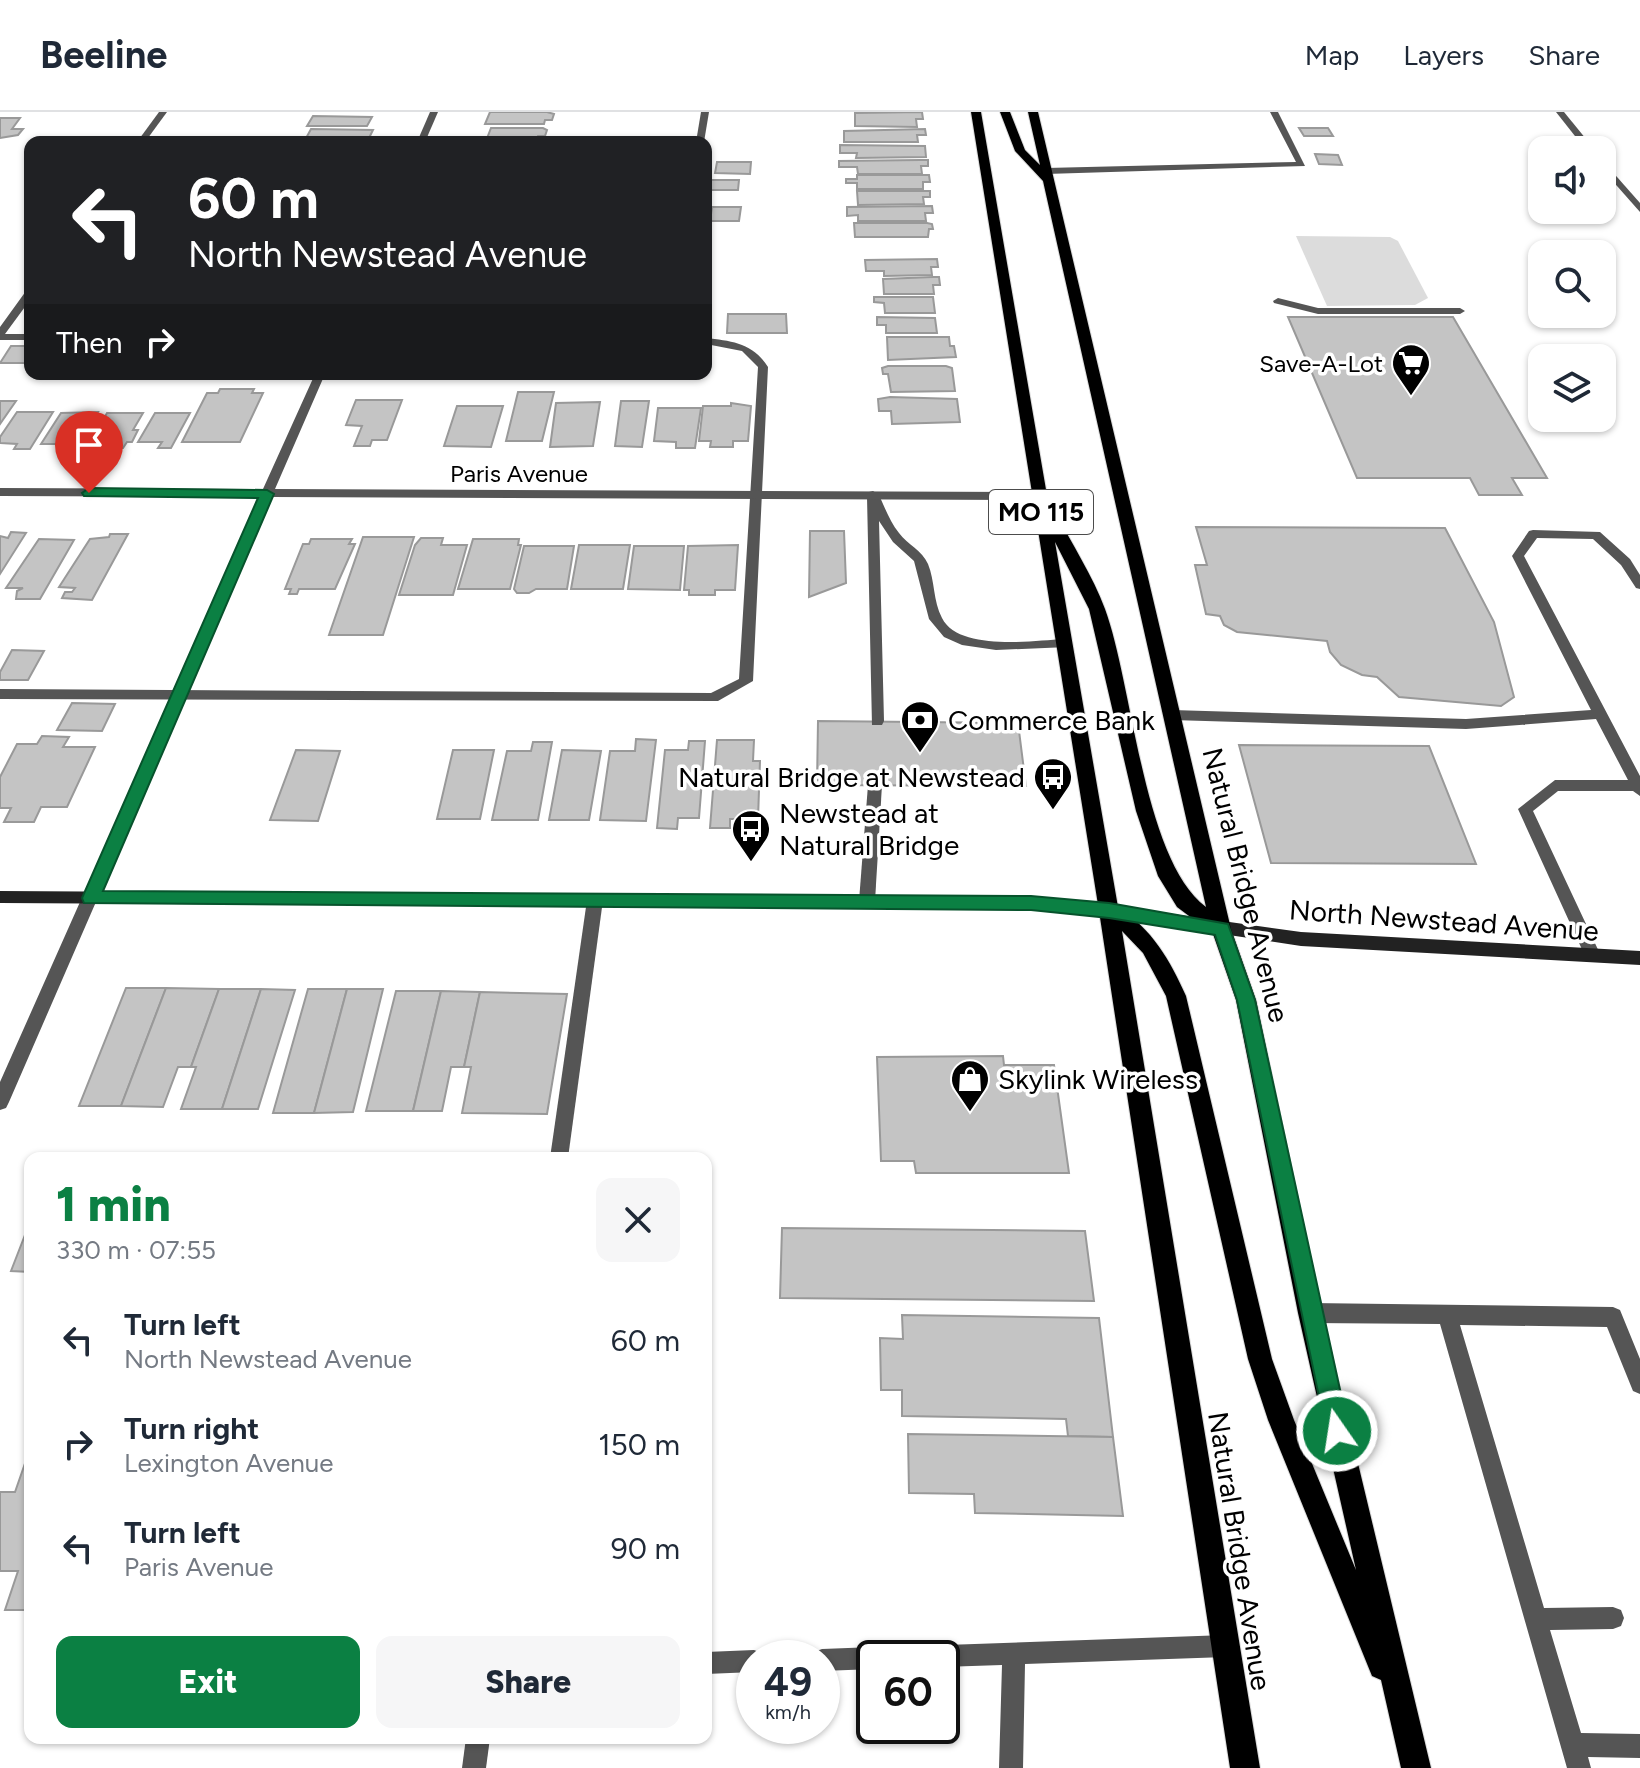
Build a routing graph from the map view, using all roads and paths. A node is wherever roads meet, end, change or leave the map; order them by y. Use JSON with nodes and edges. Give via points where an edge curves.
{"nodes":[{"id":1,"x":163,"y":112,"type":"edge"},
{"id":2,"x":434,"y":112,"type":"edge"},
{"id":3,"x":705,"y":112,"type":"edge"},
{"id":4,"x":976,"y":112,"type":"edge"},
{"id":5,"x":1005,"y":112,"type":"edge"},
{"id":6,"x":1033,"y":112,"type":"edge"},
{"id":7,"x":1274,"y":112,"type":"edge"},
{"id":8,"x":1560,"y":112,"type":"edge"},
{"id":9,"x":145,"y":136,"type":"edge"},
{"id":10,"x":424,"y":136,"type":"edge"},
{"id":11,"x":701,"y":136,"type":"edge"},
{"id":12,"x":1580,"y":136,"type":"edge"},
{"id":13,"x":1046,"y":175,"type":"junction"},
{"id":14,"x":1616,"y":180,"type":"edge"},
{"id":15,"x":1640,"y":209,"type":"edge"},
{"id":16,"x":24,"y":301,"type":"edge"},
{"id":17,"x":1278,"y":301,"type":"dead end"},
{"id":18,"x":1460,"y":311,"type":"dead end"},
{"id":19,"x":0,"y":335,"type":"edge"},
{"id":20,"x":24,"y":337,"type":"edge"},
{"id":21,"x":712,"y":342,"type":"edge"},
{"id":22,"x":317,"y":380,"type":"edge"},
{"id":23,"x":0,"y":492,"type":"edge"},
{"id":24,"x":267,"y":494,"type":"junction"},
{"id":25,"x":755,"y":495,"type":"junction"},
{"id":26,"x":873,"y":495,"type":"junction"},
{"id":27,"x":1039,"y":496,"type":"junction"},
{"id":28,"x":1640,"y":585,"type":"edge"},
{"id":29,"x":1063,"y":644,"type":"junction"},
{"id":30,"x":0,"y":694,"type":"edge"},
{"id":31,"x":180,"y":696,"type":"junction"},
{"id":32,"x":1600,"y":714,"type":"junction"},
{"id":33,"x":1172,"y":715,"type":"junction"},
{"id":34,"x":877,"y":721,"type":"dead end"},
{"id":35,"x":875,"y":785,"type":"dead end"},
{"id":36,"x":1639,"y":788,"type":"edge"},
{"id":37,"x":0,"y":897,"type":"edge"},
{"id":38,"x":91,"y":898,"type":"junction"},
{"id":39,"x":595,"y":900,"type":"junction"},
{"id":40,"x":867,"y":901,"type":"junction"},
{"id":41,"x":1109,"y":911,"type":"junction"},
{"id":42,"x":1221,"y":929,"type":"junction"},
{"id":43,"x":1593,"y":956,"type":"junction"},
{"id":44,"x":1640,"y":958,"type":"edge"},
{"id":45,"x":0,"y":1102,"type":"edge"},
{"id":46,"x":560,"y":1152,"type":"edge"},
{"id":47,"x":1310,"y":1313,"type":"junction"},
{"id":48,"x":1447,"y":1314,"type":"junction"},
{"id":49,"x":1640,"y":1384,"type":"edge"},
{"id":50,"x":1613,"y":1618,"type":"dead end"},
{"id":51,"x":1536,"y":1619,"type":"junction"},
{"id":52,"x":1226,"y":1646,"type":"junction"},
{"id":53,"x":1014,"y":1655,"type":"junction"},
{"id":54,"x":960,"y":1656,"type":"edge"},
{"id":55,"x":736,"y":1662,"type":"edge"},
{"id":56,"x":712,"y":1663,"type":"edge"},
{"id":57,"x":1406,"y":1725,"type":"junction"},
{"id":58,"x":477,"y":1744,"type":"edge"},
{"id":59,"x":1640,"y":1746,"type":"edge"},
{"id":60,"x":1575,"y":1757,"type":"edge"},
{"id":61,"x":474,"y":1768,"type":"edge"},
{"id":62,"x":1011,"y":1768,"type":"edge"},
{"id":63,"x":1245,"y":1768,"type":"edge"},
{"id":64,"x":1416,"y":1768,"type":"edge"}],
"edges":[{"from":1,"to":9,"type":"street"},
{"from":2,"to":10,"type":"street"},
{"from":3,"to":11,"type":"street"},
{"from":4,"to":27,"type":"main road","name":"Natural Bridge Avenue","number":"MO 115"},
{"from":5,"to":13,"type":"main road","via":[[1020,151]]},
{"from":6,"to":13,"type":"main road","name":"Natural Bridge Avenue"},
{"from":7,"to":13,"type":"street","via":[[1302,164]]},
{"from":8,"to":12,"type":"street"},
{"from":13,"to":33,"type":"main road","name":"Natural Bridge Avenue"},
{"from":14,"to":15,"type":"street"},
{"from":16,"to":19,"type":"street"},
{"from":17,"to":18,"type":"street","via":[[1318,311]]},
{"from":19,"to":20,"type":"street"},
{"from":21,"to":25,"type":"street","via":[[740,345],[757,354],[763,367]]},
{"from":22,"to":24,"type":"street"},
{"from":23,"to":24,"type":"street","name":"Paris Avenue"},
{"from":24,"to":25,"type":"street","name":"Paris Avenue"},
{"from":24,"to":31,"type":"street"},
{"from":25,"to":26,"type":"street","name":"Paris Avenue"},
{"from":25,"to":31,"type":"street","via":[[746,681],[713,698]]},
{"from":26,"to":27,"type":"street","name":"Paris Avenue"},
{"from":26,"to":29,"type":"street","via":[[897,539],[921,563],[938,624],[952,637],[997,645]]},
{"from":26,"to":34,"type":"street"},
{"from":27,"to":29,"type":"main road","name":"Natural Bridge Avenue","number":"MO 115"},
{"from":27,"to":42,"type":"main road","via":[[1097,609],[1145,811],[1168,876],[1184,901]]},
{"from":28,"to":32,"type":"street","via":[[1626,562],[1596,535],[1533,534],[1518,556]]},
{"from":29,"to":41,"type":"main road","name":"Natural Bridge Avenue","number":"MO 115"},
{"from":30,"to":31,"type":"street"},
{"from":31,"to":38,"type":"street"},
{"from":32,"to":33,"type":"street","via":[[1466,724]]},
{"from":32,"to":36,"type":"street"},
{"from":33,"to":42,"type":"main road","name":"Natural Bridge Avenue"},
{"from":35,"to":40,"type":"street"},
{"from":36,"to":43,"type":"street","via":[[1555,785],[1525,809]]},
{"from":37,"to":38,"type":"street","name":"North Newstead Avenue"},
{"from":38,"to":39,"type":"street","name":"North Newstead Avenue"},
{"from":38,"to":45,"type":"street"},
{"from":39,"to":40,"type":"street","name":"North Newstead Avenue"},
{"from":39,"to":46,"type":"street"},
{"from":40,"to":41,"type":"street","name":"North Newstead Avenue","via":[[1031,903]]},
{"from":41,"to":42,"type":"street","name":"North Newstead Avenue"},
{"from":41,"to":52,"type":"main road","name":"Natural Bridge Avenue"},
{"from":41,"to":57,"type":"main road","via":[[1147,940],[1176,996],[1260,1359]]},
{"from":42,"to":43,"type":"street","name":"North Newstead Avenue","via":[[1301,939]]},
{"from":42,"to":47,"type":"main road","name":"Natural Bridge Avenue","via":[[1246,1000]]},
{"from":43,"to":44,"type":"street","name":"North Newstead Avenue"},
{"from":47,"to":48,"type":"street"},
{"from":47,"to":57,"type":"main road","name":"Natural Bridge Avenue"},
{"from":48,"to":49,"type":"street","via":[[1613,1317]]},
{"from":48,"to":51,"type":"street"},
{"from":50,"to":51,"type":"street"},
{"from":51,"to":60,"type":"street"},
{"from":52,"to":53,"type":"street"},
{"from":52,"to":63,"type":"main road","name":"Natural Bridge Avenue"},
{"from":53,"to":54,"type":"street"},
{"from":53,"to":62,"type":"street"},
{"from":55,"to":56,"type":"street"},
{"from":57,"to":64,"type":"main road","name":"Natural Bridge Avenue"},
{"from":58,"to":61,"type":"street"},
{"from":59,"to":60,"type":"street"}]}
